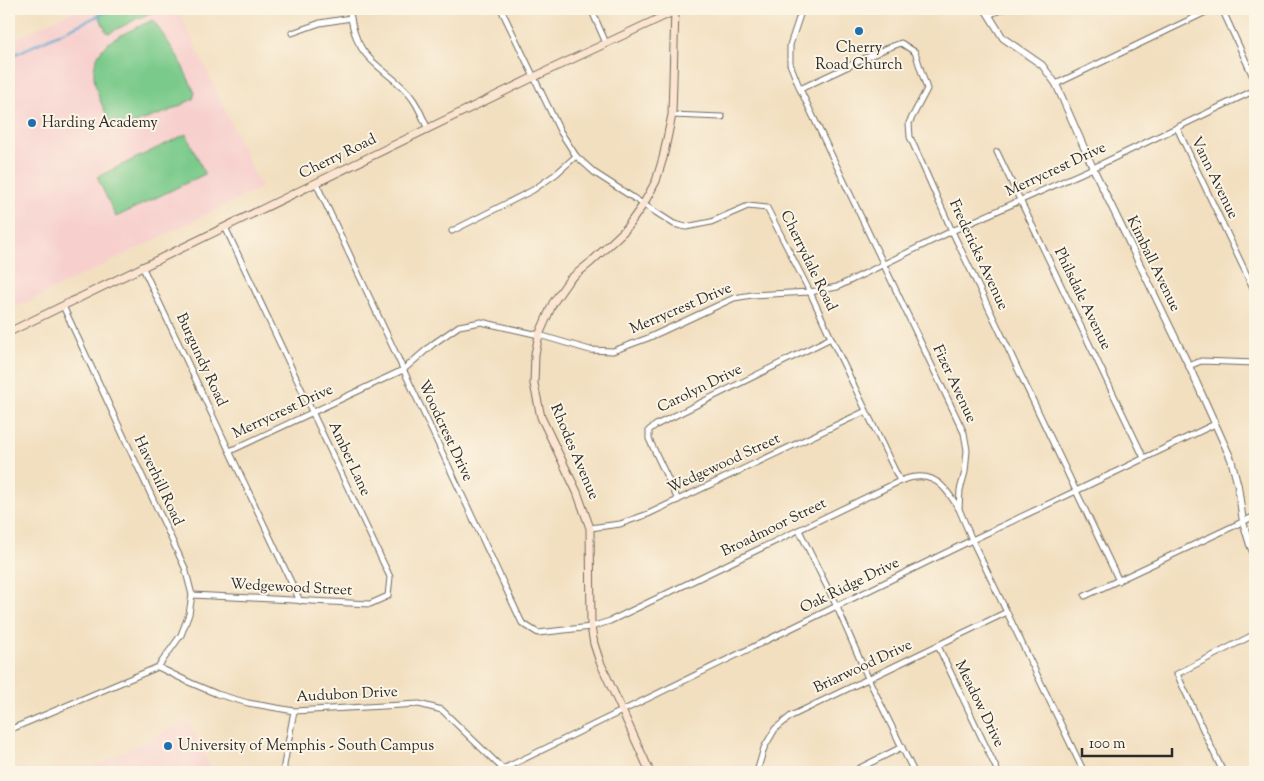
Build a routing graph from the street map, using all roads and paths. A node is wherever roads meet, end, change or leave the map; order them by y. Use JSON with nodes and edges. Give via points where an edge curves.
{"nodes":[{"id":1,"x":349,"y":9,"type":"edge"},
{"id":2,"x":501,"y":9,"type":"edge"},
{"id":3,"x":591,"y":9,"type":"edge"},
{"id":4,"x":802,"y":9,"type":"edge"},
{"id":5,"x":1002,"y":9,"type":"edge"},
{"id":6,"x":1212,"y":9,"type":"edge"},
{"id":7,"x":1222,"y":9,"type":"edge"},
{"id":8,"x":676,"y":10,"type":"edge"},
{"id":9,"x":987,"y":12,"type":"edge"},
{"id":10,"x":351,"y":18,"type":"junction"},
{"id":11,"x":292,"y":33,"type":"dead end"},
{"id":12,"x":606,"y":43,"type":"junction"},
{"id":13,"x":534,"y":77,"type":"junction"},
{"id":14,"x":1255,"y":81,"type":"edge"},
{"id":15,"x":1056,"y":84,"type":"junction"},
{"id":16,"x":800,"y":89,"type":"junction"},
{"id":17,"x":1255,"y":90,"type":"edge"},
{"id":18,"x":672,"y":115,"type":"junction"},
{"id":19,"x":722,"y":116,"type":"dead end"},
{"id":20,"x":1177,"y":128,"type":"junction"},
{"id":21,"x":428,"y":129,"type":"junction"},
{"id":22,"x":997,"y":152,"type":"dead end"},
{"id":23,"x":576,"y":156,"type":"junction"},
{"id":24,"x":1093,"y":168,"type":"junction"},
{"id":25,"x":316,"y":183,"type":"junction"},
{"id":26,"x":1021,"y":200,"type":"junction"},
{"id":27,"x":643,"y":205,"type":"junction"},
{"id":28,"x":225,"y":226,"type":"junction"},
{"id":29,"x":452,"y":230,"type":"dead end"},
{"id":30,"x":952,"y":231,"type":"junction"},
{"id":31,"x":883,"y":265,"type":"junction"},
{"id":32,"x":142,"y":266,"type":"junction"},
{"id":33,"x":810,"y":292,"type":"junction"},
{"id":34,"x":1255,"y":292,"type":"edge"},
{"id":35,"x":63,"y":306,"type":"junction"},
{"id":36,"x":9,"y":332,"type":"edge"},
{"id":37,"x":539,"y":335,"type":"junction"},
{"id":38,"x":831,"y":338,"type":"junction"},
{"id":39,"x":1255,"y":363,"type":"edge"},
{"id":40,"x":1189,"y":366,"type":"junction"},
{"id":41,"x":403,"y":370,"type":"junction"},
{"id":42,"x":866,"y":411,"type":"junction"},
{"id":43,"x":313,"y":412,"type":"junction"},
{"id":44,"x":1215,"y":424,"type":"junction"},
{"id":45,"x":230,"y":451,"type":"junction"},
{"id":46,"x":1144,"y":458,"type":"junction"},
{"id":47,"x":900,"y":481,"type":"junction"},
{"id":48,"x":1076,"y":491,"type":"junction"},
{"id":49,"x":678,"y":500,"type":"junction"},
{"id":50,"x":959,"y":509,"type":"junction"},
{"id":51,"x":1255,"y":516,"type":"edge"},
{"id":52,"x":1243,"y":522,"type":"junction"},
{"id":53,"x":590,"y":528,"type":"junction"},
{"id":54,"x":799,"y":530,"type":"junction"},
{"id":55,"x":972,"y":540,"type":"junction"},
{"id":56,"x":1255,"y":556,"type":"edge"},
{"id":57,"x":1119,"y":580,"type":"junction"},
{"id":58,"x":192,"y":596,"type":"junction"},
{"id":59,"x":388,"y":596,"type":"joint"},
{"id":60,"x":1085,"y":596,"type":"dead end"},
{"id":61,"x":300,"y":600,"type":"junction"},
{"id":62,"x":837,"y":607,"type":"junction"},
{"id":63,"x":1007,"y":612,"type":"junction"},
{"id":64,"x":591,"y":627,"type":"junction"},
{"id":65,"x":1255,"y":634,"type":"edge"},
{"id":66,"x":938,"y":646,"type":"junction"},
{"id":67,"x":158,"y":667,"type":"junction"},
{"id":68,"x":868,"y":678,"type":"junction"},
{"id":69,"x":622,"y":710,"type":"junction"},
{"id":70,"x":294,"y":711,"type":"junction"},
{"id":71,"x":9,"y":730,"type":"edge"},
{"id":72,"x":902,"y":747,"type":"junction"},
{"id":73,"x":502,"y":769,"type":"junction"},
{"id":74,"x":284,"y":772,"type":"edge"},
{"id":75,"x":496,"y":772,"type":"edge"},
{"id":76,"x":650,"y":772,"type":"edge"},
{"id":77,"x":757,"y":772,"type":"edge"},
{"id":78,"x":852,"y":772,"type":"edge"},
{"id":79,"x":914,"y":772,"type":"edge"},
{"id":80,"x":998,"y":772,"type":"edge"},
{"id":81,"x":1084,"y":772,"type":"edge"},
{"id":82,"x":1223,"y":772,"type":"edge"}],
"edges":[{"from":1,"to":10,"type":"street"},
{"from":2,"to":13,"type":"street","name":"Cherrydale Road"},
{"from":3,"to":12,"type":"street"},
{"from":4,"to":16,"type":"street","name":"Fizer Avenue","via":[[790,45],[790,64]]},
{"from":5,"to":9,"type":"street"},
{"from":6,"to":15,"type":"street"},
{"from":7,"to":14,"type":"street"},
{"from":8,"to":12,"type":"main road","name":"Cherry Road"},
{"from":8,"to":18,"type":"main road","name":"Rhodes Avenue"},
{"from":9,"to":15,"type":"street","name":"Kimball Avenue","via":[[1003,38],[1042,65]]},
{"from":10,"to":11,"type":"street","via":[[320,22]]},
{"from":10,"to":21,"type":"street","via":[[354,34],[363,51],[412,98]]},
{"from":12,"to":13,"type":"main road","name":"Cherry Road"},
{"from":13,"to":21,"type":"main road","name":"Cherry Road"},
{"from":13,"to":23,"type":"street","name":"Cherrydale Road"},
{"from":15,"to":24,"type":"street","name":"Kimball Avenue"},
{"from":16,"to":30,"type":"street","name":"Fredericks Avenue","via":[[885,48],[901,43],[916,52],[927,89],[909,123],[910,137]]},
{"from":16,"to":31,"type":"street","name":"Fizer Avenue"},
{"from":17,"to":20,"type":"street","name":"Merrycrest Drive"},
{"from":18,"to":19,"type":"street"},
{"from":18,"to":27,"type":"main road","name":"Rhodes Avenue","via":[[656,180]]},
{"from":20,"to":24,"type":"street","name":"Merrycrest Drive"},
{"from":20,"to":34,"type":"street","name":"Vann Avenue"},
{"from":21,"to":25,"type":"main road","name":"Cherry Road"},
{"from":22,"to":26,"type":"street","name":"Philsdale Avenue"},
{"from":23,"to":27,"type":"street","name":"Cherrydale Road","via":[[595,173]]},
{"from":23,"to":29,"type":"street","via":[[533,190]]},
{"from":24,"to":26,"type":"street","name":"Merrycrest Drive"},
{"from":24,"to":40,"type":"street","name":"Kimball Avenue"},
{"from":25,"to":28,"type":"main road","name":"Cherry Road"},
{"from":25,"to":41,"type":"street","name":"Woodcrest Drive"},
{"from":26,"to":30,"type":"street","name":"Merrycrest Drive"},
{"from":26,"to":46,"type":"street","name":"Philsdale Avenue"},
{"from":27,"to":33,"type":"street","name":"Cherrydale Road","via":[[674,224],[686,227],[711,222],[748,206],[767,208]]},
{"from":27,"to":37,"type":"main road","name":"Rhodes Avenue","via":[[624,230],[569,280],[553,303]]},
{"from":28,"to":32,"type":"main road","name":"Cherry Road"},
{"from":28,"to":43,"type":"street","name":"Amber Lane"},
{"from":30,"to":31,"type":"street","name":"Merrycrest Drive"},
{"from":30,"to":48,"type":"street","name":"Fredericks Avenue"},
{"from":31,"to":33,"type":"street","name":"Merrycrest Drive","via":[[836,287]]},
{"from":31,"to":50,"type":"street","name":"Fizer Avenue","via":[[964,433],[967,450]]},
{"from":32,"to":35,"type":"main road","name":"Cherry Road"},
{"from":32,"to":45,"type":"street","name":"Burgundy Road"},
{"from":33,"to":37,"type":"street","name":"Merrycrest Drive","via":[[734,298],[613,351],[590,350]]},
{"from":33,"to":38,"type":"street","name":"Cherrydale Road"},
{"from":35,"to":36,"type":"main road","name":"Cherry Road"},
{"from":35,"to":58,"type":"street","name":"Haverhill Road","via":[[185,568]]},
{"from":37,"to":41,"type":"street","name":"Merrycrest Drive","via":[[482,322],[459,326]]},
{"from":37,"to":53,"type":"main road","name":"Rhodes Avenue","via":[[534,384],[541,417],[577,492]]},
{"from":38,"to":42,"type":"street","name":"Cherrydale Road"},
{"from":38,"to":49,"type":"street","name":"Carolyn Drive","via":[[649,430],[649,439]]},
{"from":39,"to":40,"type":"street","via":[[1201,361]]},
{"from":40,"to":44,"type":"street","name":"Kimball Avenue"},
{"from":41,"to":43,"type":"street","name":"Merrycrest Drive"},
{"from":41,"to":64,"type":"street","name":"Woodcrest Drive","via":[[522,623],[538,633]]},
{"from":42,"to":47,"type":"street","name":"Cherrydale Road"},
{"from":42,"to":49,"type":"street","name":"Wedgewood Street"},
{"from":43,"to":45,"type":"street","name":"Merrycrest Drive"},
{"from":43,"to":59,"type":"street","name":"Amber Lane","via":[[390,577]]},
{"from":44,"to":46,"type":"street","name":"Oak Ridge Drive"},
{"from":44,"to":52,"type":"street","name":"Kimball Avenue","via":[[1231,459]]},
{"from":45,"to":61,"type":"street","name":"Burgundy Road"},
{"from":46,"to":48,"type":"street","name":"Oak Ridge Drive"},
{"from":47,"to":50,"type":"street","name":"Broadmoor Street","via":[[918,476],[931,479],[948,491]]},
{"from":47,"to":54,"type":"street","name":"Broadmoor Street"},
{"from":48,"to":55,"type":"street","name":"Oak Ridge Drive"},
{"from":48,"to":57,"type":"street","name":"Fredericks Avenue"},
{"from":49,"to":53,"type":"street","name":"Wedgewood Street","via":[[620,524]]},
{"from":50,"to":55,"type":"street","name":"Fizer Avenue"},
{"from":51,"to":52,"type":"street"},
{"from":52,"to":56,"type":"street","name":"Kimball Avenue"},
{"from":52,"to":57,"type":"street"},
{"from":53,"to":64,"type":"main road","name":"Rhodes Avenue"},
{"from":54,"to":62,"type":"street"},
{"from":54,"to":64,"type":"street","name":"Broadmoor Street","via":[[610,621]]},
{"from":55,"to":62,"type":"street","name":"Oak Ridge Drive"},
{"from":55,"to":63,"type":"street","name":"Fizer Avenue"},
{"from":57,"to":60,"type":"street"},
{"from":58,"to":61,"type":"street","name":"Wedgewood Street"},
{"from":58,"to":67,"type":"street","name":"Haverhill Road","via":[[181,635]]},
{"from":59,"to":61,"type":"street","name":"Wedgewood Street","via":[[370,604]]},
{"from":62,"to":68,"type":"street"},
{"from":62,"to":69,"type":"street","name":"Oak Ridge Drive"},
{"from":63,"to":66,"type":"street","name":"Briarwood Drive"},
{"from":63,"to":81,"type":"street","name":"Fizer Avenue"},
{"from":64,"to":69,"type":"main road","name":"Rhodes Avenue","via":[[600,662]]},
{"from":65,"to":82,"type":"street","via":[[1177,674]]},
{"from":66,"to":68,"type":"street","name":"Briarwood Drive"},
{"from":66,"to":80,"type":"street","name":"Meadow Drive"},
{"from":67,"to":70,"type":"street","name":"Audubon Drive","via":[[217,694]]},
{"from":67,"to":71,"type":"street"},
{"from":68,"to":72,"type":"street"},
{"from":68,"to":77,"type":"street","name":"Briarwood Drive","via":[[791,716],[775,729],[764,748]]},
{"from":69,"to":73,"type":"street","name":"Oak Ridge Drive"},
{"from":69,"to":76,"type":"main road","name":"Rhodes Avenue"},
{"from":70,"to":73,"type":"street","name":"Audubon Drive","via":[[419,704],[442,710]]},
{"from":70,"to":74,"type":"street"},
{"from":72,"to":78,"type":"street"},
{"from":72,"to":79,"type":"street"},
{"from":73,"to":75,"type":"street","name":"Oak Ridge Drive"}]}
